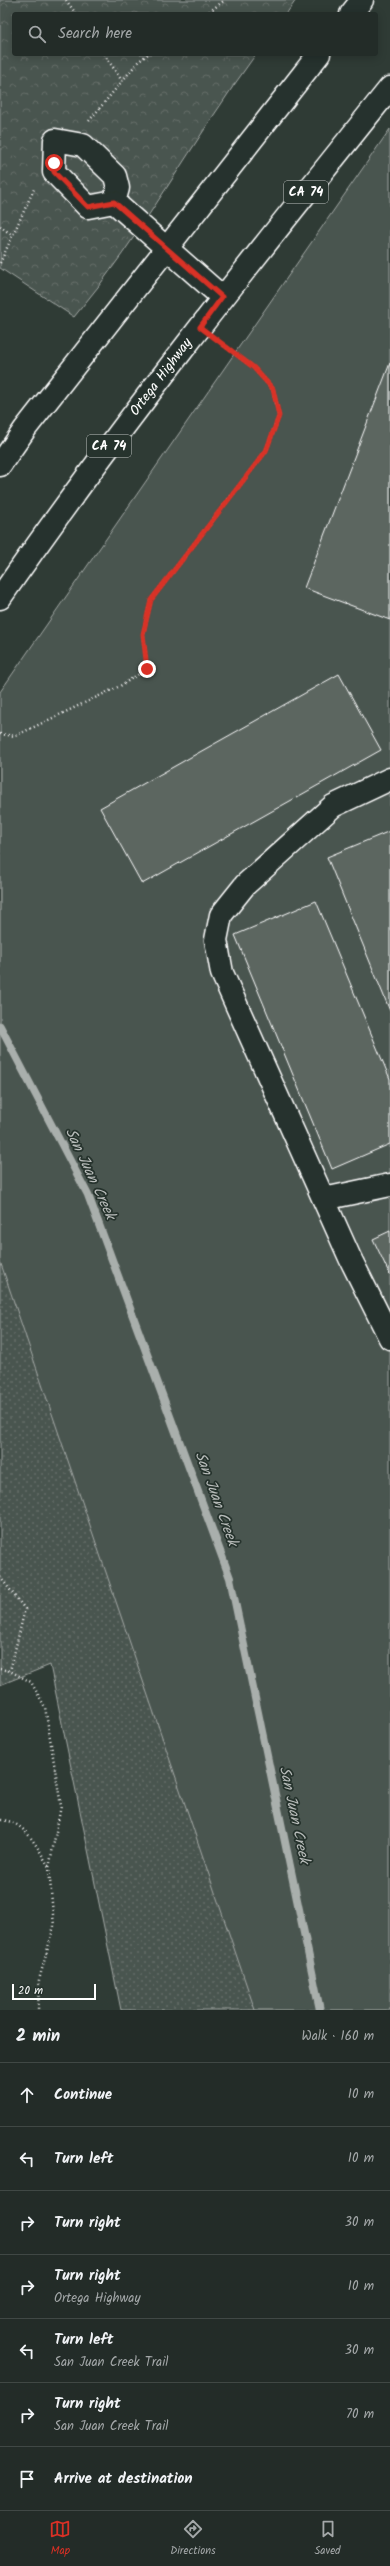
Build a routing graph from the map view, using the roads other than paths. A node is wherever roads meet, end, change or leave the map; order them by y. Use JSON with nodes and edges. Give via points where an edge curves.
{"nodes":[{"id":1,"x":362,"y":0,"type":"edge"},
{"id":2,"x":353,"y":12,"type":"edge"},
{"id":3,"x":317,"y":56,"type":"edge"},
{"id":4,"x":390,"y":88,"type":"edge"},
{"id":5,"x":114,"y":202,"type":"dead end"},
{"id":6,"x":166,"y":247,"type":"junction"},
{"id":7,"x":222,"y":297,"type":"junction"},
{"id":8,"x":0,"y":465,"type":"edge"},
{"id":9,"x":0,"y":598,"type":"edge"},
{"id":10,"x":390,"y":779,"type":"edge"},
{"id":11,"x":390,"y":1185,"type":"edge"},
{"id":12,"x":324,"y":1200,"type":"junction"},
{"id":13,"x":390,"y":1338,"type":"edge"}],
"edges":[{"from":1,"to":2,"type":"main road"},
{"from":3,"to":6,"type":"main road"},
{"from":4,"to":7,"type":"main road","name":"Ortega Highway","number":"CA 74"},
{"from":5,"to":6,"type":"main road"},
{"from":6,"to":7,"type":"main road"},
{"from":6,"to":8,"type":"main road"},
{"from":7,"to":9,"type":"main road","name":"Ortega Highway","number":"CA 74","via":[[73,493]]},
{"from":10,"to":12,"type":"main road","via":[[333,806],[246,885],[221,915],[216,940],[222,973]]},
{"from":11,"to":12,"type":"main road"},
{"from":12,"to":13,"type":"main road"}]}
